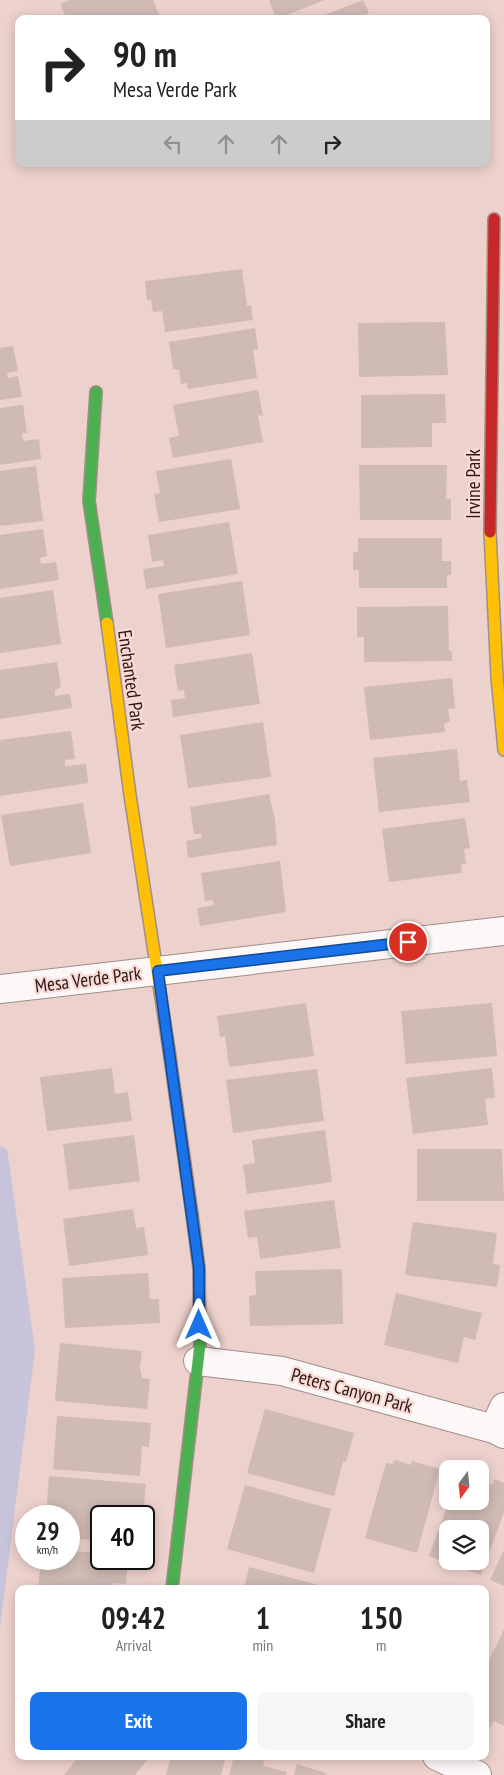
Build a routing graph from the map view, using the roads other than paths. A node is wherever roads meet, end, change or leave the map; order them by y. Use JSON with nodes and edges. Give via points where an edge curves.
{"nodes":[{"id":1,"x":494,"y":218,"type":"dead end"},
{"id":2,"x":96,"y":392,"type":"dead end"},
{"id":3,"x":504,"y":750,"type":"edge"},
{"id":4,"x":504,"y":931,"type":"edge"},
{"id":5,"x":158,"y":971,"type":"junction"},
{"id":6,"x":0,"y":989,"type":"edge"},
{"id":7,"x":198,"y":1361,"type":"junction"},
{"id":8,"x":501,"y":1423,"type":"edge"},
{"id":9,"x":172,"y":1585,"type":"edge"},
{"id":10,"x":445,"y":1760,"type":"edge"},
{"id":11,"x":477,"y":1775,"type":"edge"}],
"edges":[{"from":1,"to":3,"type":"street","name":"Irvine Park","via":[[490,552]]},
{"from":2,"to":5,"type":"street","name":"Enchanted Park","via":[[88,501]]},
{"from":4,"to":5,"type":"street","name":"Mesa Verde Park"},
{"from":5,"to":6,"type":"street","name":"Mesa Verde Park"},
{"from":5,"to":7,"type":"street","name":"Enchanted Park","via":[[199,1268]]},
{"from":7,"to":8,"type":"street","name":"Peters Canyon Park","via":[[282,1371]]},
{"from":7,"to":9,"type":"street","name":"Enchanted Park"},
{"from":10,"to":11,"type":"street"}]}
